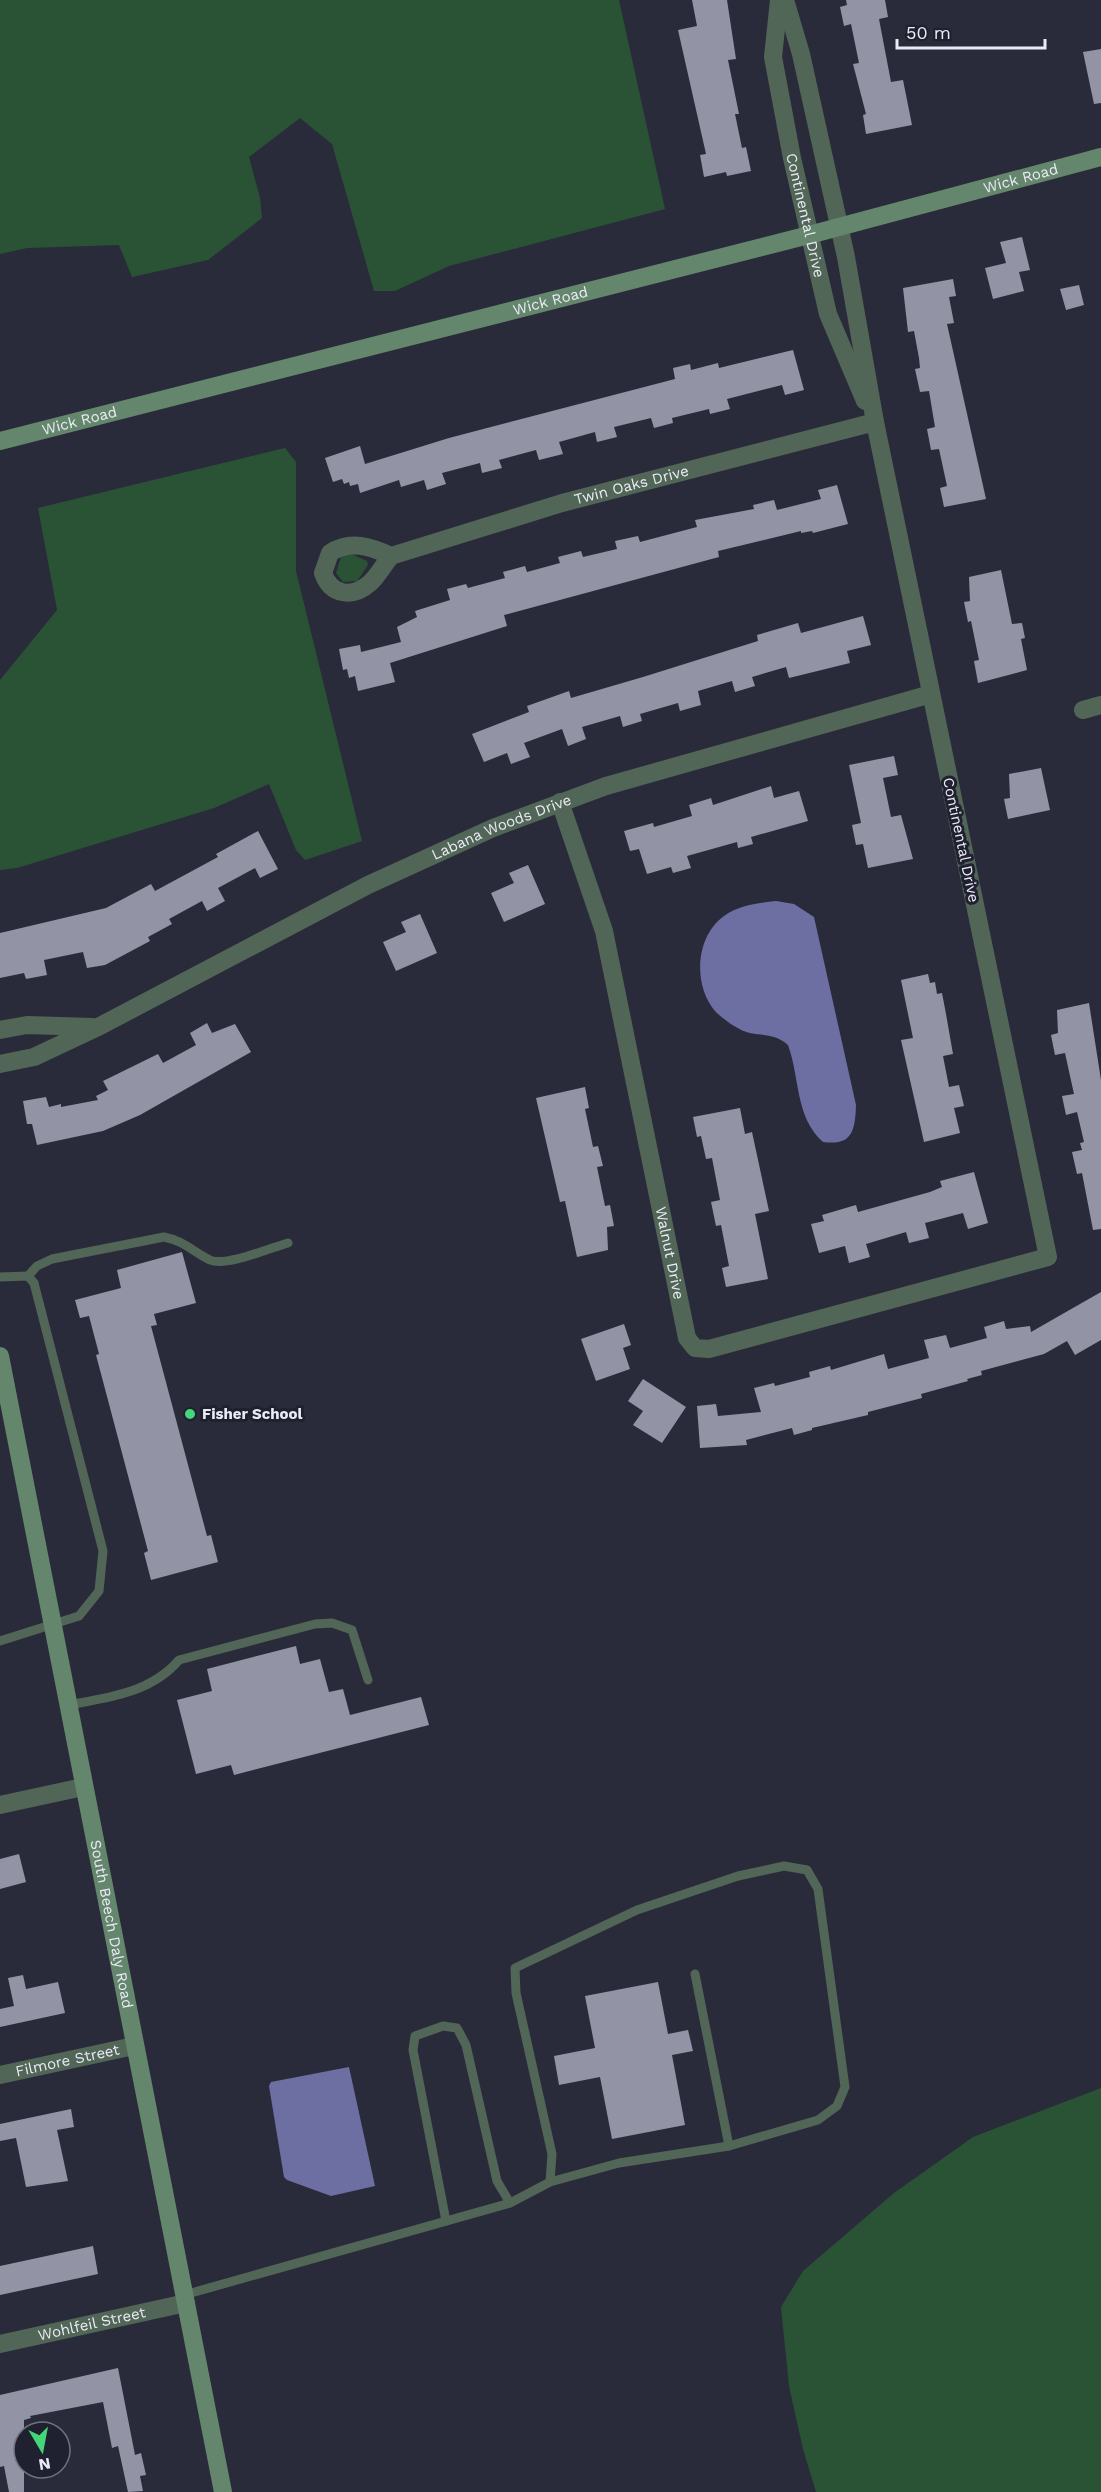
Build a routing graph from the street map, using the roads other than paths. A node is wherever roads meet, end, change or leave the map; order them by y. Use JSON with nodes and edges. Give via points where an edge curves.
{"nodes":[{"id":1,"x":779,"y":0,"type":"edge"},
{"id":2,"x":785,"y":0,"type":"edge"},
{"id":3,"x":1101,"y":157,"type":"edge"},
{"id":4,"x":839,"y":225,"type":"junction"},
{"id":5,"x":809,"y":235,"type":"junction"},
{"id":6,"x":875,"y":422,"type":"junction"},
{"id":7,"x":0,"y":441,"type":"edge"},
{"id":8,"x":391,"y":556,"type":"dead end"},
{"id":9,"x":930,"y":694,"type":"junction"},
{"id":10,"x":1101,"y":705,"type":"edge"},
{"id":11,"x":1083,"y":710,"type":"dead end"},
{"id":12,"x":560,"y":802,"type":"junction"},
{"id":13,"x":100,"y":1026,"type":"junction"},
{"id":14,"x":0,"y":1030,"type":"edge"},
{"id":15,"x":0,"y":1064,"type":"edge"},
{"id":16,"x":288,"y":1244,"type":"dead end"},
{"id":17,"x":1048,"y":1257,"type":"joint"},
{"id":18,"x":28,"y":1276,"type":"junction"},
{"id":19,"x":0,"y":1277,"type":"edge"},
{"id":20,"x":0,"y":1356,"type":"edge"},
{"id":21,"x":53,"y":1626,"type":"junction"},
{"id":22,"x":0,"y":1641,"type":"edge"},
{"id":23,"x":368,"y":1680,"type":"dead end"},
{"id":24,"x":68,"y":1706,"type":"junction"},
{"id":25,"x":83,"y":1787,"type":"junction"},
{"id":26,"x":0,"y":1805,"type":"edge"},
{"id":27,"x":695,"y":1974,"type":"dead end"},
{"id":28,"x":135,"y":2046,"type":"junction"},
{"id":29,"x":0,"y":2075,"type":"edge"},
{"id":30,"x":729,"y":2146,"type":"junction"},
{"id":31,"x":550,"y":2182,"type":"junction"},
{"id":32,"x":510,"y":2203,"type":"junction"},
{"id":33,"x":446,"y":2221,"type":"junction"},
{"id":34,"x":185,"y":2299,"type":"junction"},
{"id":35,"x":0,"y":2344,"type":"edge"},
{"id":36,"x":223,"y":2492,"type":"edge"}],
"edges":[{"from":1,"to":5,"type":"street","name":"Continental Drive","via":[[773,57]]},
{"from":2,"to":4,"type":"street","name":"Continental Drive"},
{"from":3,"to":4,"type":"street","name":"Wick Road"},
{"from":4,"to":5,"type":"street","name":"Wick Road"},
{"from":4,"to":6,"type":"street","name":"Continental Drive"},
{"from":5,"to":6,"type":"street","name":"Continental Drive","via":[[828,314]]},
{"from":5,"to":7,"type":"street","name":"Wick Road"},
{"from":6,"to":8,"type":"street","name":"Twin Oaks Drive","via":[[562,503]]},
{"from":6,"to":9,"type":"street","name":"Continental Drive"},
{"from":9,"to":12,"type":"street","name":"Labana Woods Drive"},
{"from":9,"to":17,"type":"street","name":"Continental Drive"},
{"from":10,"to":11,"type":"street"},
{"from":12,"to":13,"type":"street","name":"Labana Woods Drive","via":[[368,885]]},
{"from":12,"to":17,"type":"street","name":"Walnut Drive","via":[[604,931],[687,1338],[695,1348],[709,1349]]},
{"from":13,"to":14,"type":"street","name":"Labana Woods Drive","via":[[27,1025]]},
{"from":13,"to":15,"type":"street","name":"Labana Woods Drive","via":[[34,1057]]},
{"from":16,"to":18,"type":"lane","via":[[213,1261],[182,1241],[164,1237],[52,1258]]},
{"from":18,"to":19,"type":"lane"},
{"from":18,"to":21,"type":"lane","via":[[42,1308],[103,1551],[99,1592],[79,1616]]},
{"from":20,"to":21,"type":"street","name":"South Beech Daly Road"},
{"from":21,"to":22,"type":"lane"},
{"from":21,"to":24,"type":"street","name":"South Beech Daly Road"},
{"from":23,"to":24,"type":"lane","via":[[352,1630],[332,1623],[315,1624],[179,1660],[169,1672],[134,1690]]},
{"from":24,"to":25,"type":"street","name":"South Beech Daly Road"},
{"from":25,"to":26,"type":"street"},
{"from":25,"to":28,"type":"street","name":"South Beech Daly Road"},
{"from":27,"to":30,"type":"lane"},
{"from":28,"to":29,"type":"street","name":"Filmore Street"},
{"from":28,"to":34,"type":"street","name":"South Beech Daly Road"},
{"from":30,"to":31,"type":"lane","via":[[619,2163]]},
{"from":30,"to":31,"type":"lane","via":[[818,2120],[837,2106],[845,2087],[818,1889],[807,1870],[784,1866],[738,1876],[637,1910],[515,1968],[516,1993],[552,2154]]},
{"from":31,"to":32,"type":"lane"},
{"from":32,"to":33,"type":"lane"},
{"from":32,"to":33,"type":"lane","via":[[497,2181],[466,2045],[457,2028],[443,2026],[415,2036],[413,2050]]},
{"from":33,"to":34,"type":"lane"},
{"from":34,"to":35,"type":"street","name":"Wohlfeil Street"},
{"from":34,"to":36,"type":"street","name":"South Beech Daly Road"}]}
